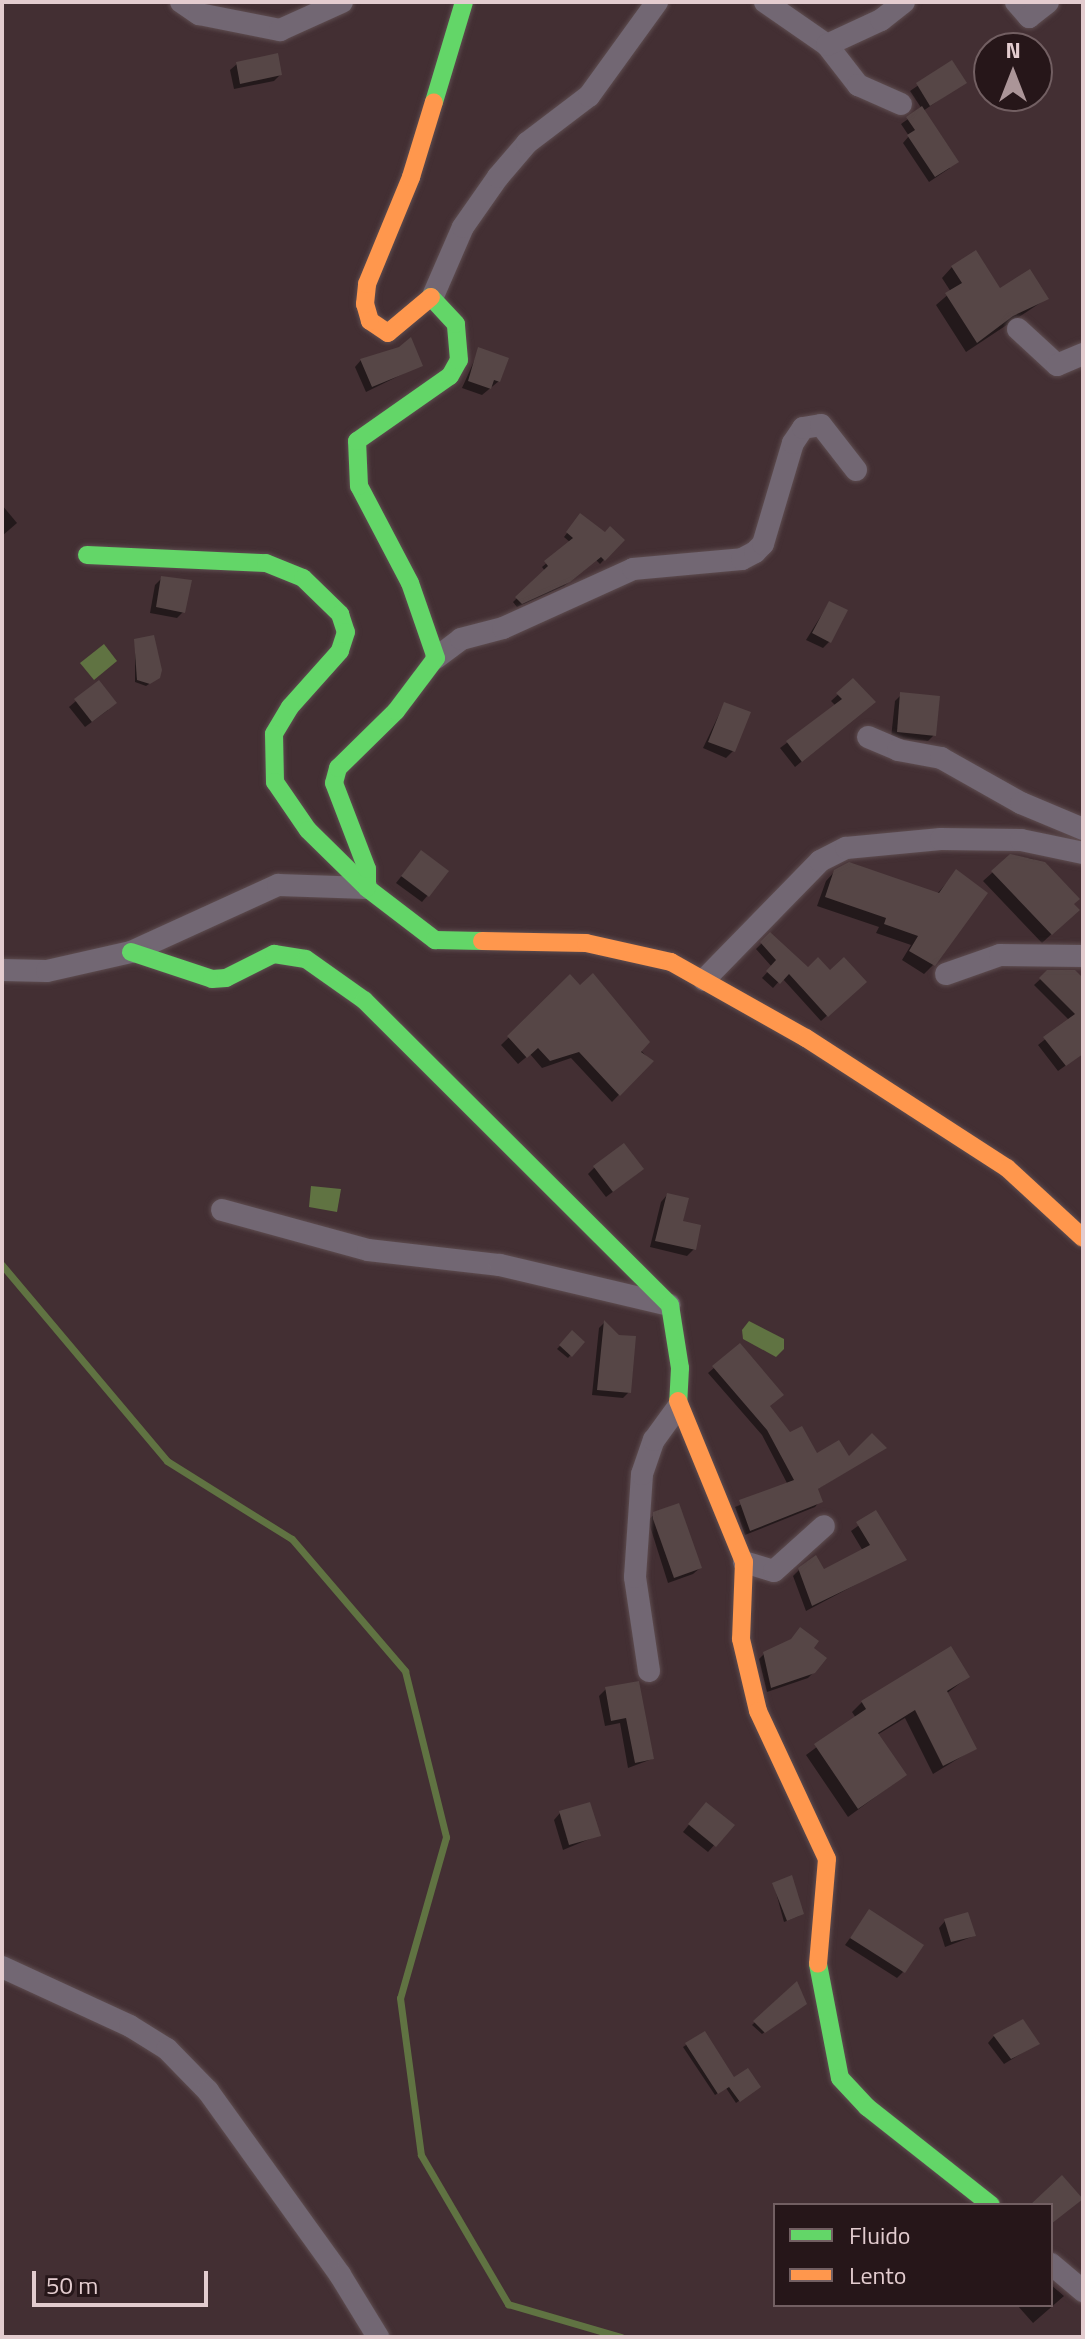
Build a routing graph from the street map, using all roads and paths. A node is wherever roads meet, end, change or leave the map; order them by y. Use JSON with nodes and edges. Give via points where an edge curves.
{"nodes":[{"id":1,"x":181,"y":2,"type":"edge"},
{"id":2,"x":342,"y":2,"type":"edge"},
{"id":3,"x":464,"y":2,"type":"edge"},
{"id":4,"x":657,"y":2,"type":"edge"},
{"id":5,"x":765,"y":2,"type":"edge"},
{"id":6,"x":904,"y":2,"type":"edge"},
{"id":7,"x":1016,"y":2,"type":"edge"},
{"id":8,"x":1048,"y":2,"type":"edge"},
{"id":9,"x":827,"y":45,"type":"junction"},
{"id":10,"x":901,"y":104,"type":"dead end"},
{"id":11,"x":433,"y":296,"type":"junction"},
{"id":12,"x":1018,"y":329,"type":"dead end"},
{"id":13,"x":1083,"y":354,"type":"edge"},
{"id":14,"x":856,"y":470,"type":"dead end"},
{"id":15,"x":87,"y":555,"type":"dead end"},
{"id":16,"x":436,"y":658,"type":"junction"},
{"id":17,"x":868,"y":737,"type":"dead end"},
{"id":18,"x":1083,"y":829,"type":"edge"},
{"id":19,"x":1083,"y":853,"type":"edge"},
{"id":20,"x":367,"y":888,"type":"junction"},
{"id":21,"x":131,"y":952,"type":"junction"},
{"id":22,"x":1083,"y":956,"type":"edge"},
{"id":23,"x":2,"y":970,"type":"edge"},
{"id":24,"x":946,"y":974,"type":"dead end"},
{"id":25,"x":704,"y":980,"type":"junction"},
{"id":26,"x":222,"y":1210,"type":"dead end"},
{"id":27,"x":1083,"y":1238,"type":"edge"},
{"id":28,"x":670,"y":1305,"type":"junction"},
{"id":29,"x":678,"y":1407,"type":"junction"},
{"id":30,"x":824,"y":1526,"type":"dead end"},
{"id":31,"x":744,"y":1562,"type":"junction"},
{"id":32,"x":649,"y":1671,"type":"dead end"},
{"id":33,"x":2,"y":1967,"type":"edge"},
{"id":34,"x":988,"y":2203,"type":"edge"},
{"id":35,"x":1053,"y":2266,"type":"edge"},
{"id":36,"x":1083,"y":2291,"type":"edge"},
{"id":37,"x":378,"y":2337,"type":"edge"}],
"edges":[{"from":1,"to":2,"type":"street","via":[[199,14],[280,30]]},
{"from":3,"to":11,"type":"street","via":[[411,177],[367,284],[365,304],[370,321],[388,333]]},
{"from":4,"to":11,"type":"street","via":[[589,96],[527,143],[498,177],[463,227]]},
{"from":5,"to":9,"type":"street"},
{"from":6,"to":9,"type":"street","via":[[881,20]]},
{"from":7,"to":8,"type":"street","via":[[1029,17]]},
{"from":9,"to":10,"type":"street","via":[[858,85]]},
{"from":11,"to":16,"type":"street","via":[[456,324],[459,360],[450,376],[365,431],[357,441],[354,461],[359,486],[421,609]]},
{"from":12,"to":13,"type":"street","via":[[1057,365]]},
{"from":14,"to":16,"type":"street","via":[[821,425],[803,428],[793,443],[763,544],[755,552],[742,559],[633,569],[503,628],[461,639]]},
{"from":15,"to":20,"type":"street","via":[[266,563],[303,578],[340,614],[346,632],[340,651],[290,707],[274,734],[275,782],[308,830]]},
{"from":16,"to":20,"type":"street","via":[[396,711],[338,768],[334,783],[367,869]]},
{"from":17,"to":18,"type":"street","via":[[898,750],[941,758],[1021,803]]},
{"from":19,"to":25,"type":"street","via":[[1021,840],[941,839],[846,848],[820,861]]},
{"from":20,"to":21,"type":"street","via":[[278,885]]},
{"from":20,"to":25,"type":"street","via":[[435,940],[586,943],[671,962]]},
{"from":21,"to":23,"type":"street","via":[[47,971]]},
{"from":21,"to":28,"type":"street","via":[[212,979],[226,978],[274,954],[306,959],[364,1000]]},
{"from":22,"to":24,"type":"street","via":[[1000,955]]},
{"from":25,"to":27,"type":"street","via":[[806,1038],[1007,1168]]},
{"from":26,"to":28,"type":"street","via":[[368,1250],[500,1265]]},
{"from":28,"to":29,"type":"street","via":[[680,1368]]},
{"from":29,"to":31,"type":"street"},
{"from":29,"to":32,"type":"street","via":[[654,1440],[642,1474],[635,1577]]},
{"from":30,"to":31,"type":"street","via":[[774,1571]]},
{"from":31,"to":34,"type":"street","via":[[741,1639],[758,1711],[827,1859],[818,1964],[840,2078],[867,2107]]},
{"from":33,"to":37,"type":"street","via":[[130,2026],[167,2049],[208,2091]]},
{"from":35,"to":36,"type":"street"}]}
